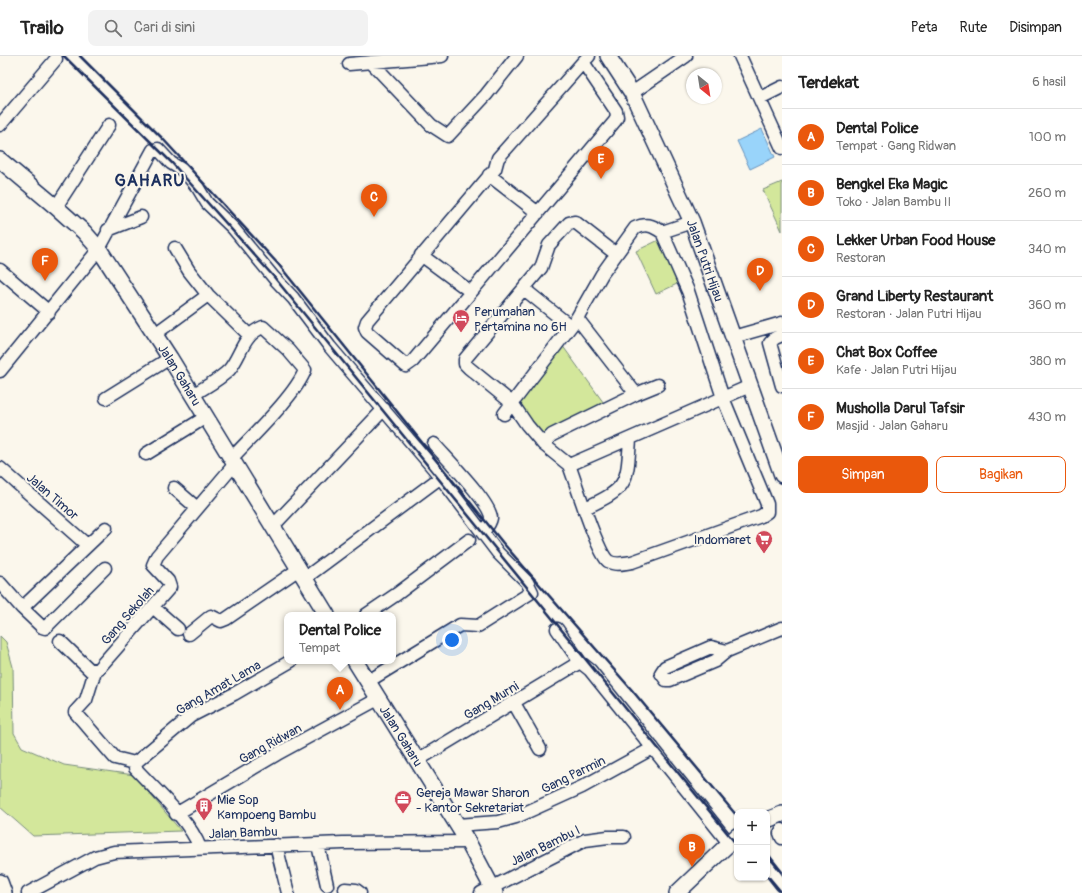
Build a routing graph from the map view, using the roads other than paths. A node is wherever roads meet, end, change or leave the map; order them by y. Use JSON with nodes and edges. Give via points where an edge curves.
{"nodes":[{"id":1,"x":442,"y":56,"type":"edge"},
{"id":2,"x":517,"y":56,"type":"edge"},
{"id":3,"x":608,"y":56,"type":"edge"},
{"id":4,"x":686,"y":56,"type":"edge"},
{"id":5,"x":740,"y":56,"type":"edge"},
{"id":6,"x":56,"y":59,"type":"dead end"},
{"id":7,"x":586,"y":59,"type":"edge"},
{"id":8,"x":371,"y":62,"type":"junction"},
{"id":9,"x":349,"y":64,"type":"dead end"},
{"id":10,"x":782,"y":87,"type":"edge"},
{"id":11,"x":632,"y":93,"type":"junction"},
{"id":12,"x":760,"y":98,"type":"junction"},
{"id":13,"x":0,"y":125,"type":"edge"},
{"id":14,"x":109,"y":125,"type":"dead end"},
{"id":15,"x":782,"y":148,"type":"edge"},
{"id":16,"x":0,"y":160,"type":"edge"},
{"id":17,"x":489,"y":175,"type":"junction"},
{"id":18,"x":56,"y":207,"type":"junction"},
{"id":19,"x":538,"y":212,"type":"junction"},
{"id":20,"x":142,"y":217,"type":"dead end"},
{"id":21,"x":692,"y":222,"type":"junction"},
{"id":22,"x":108,"y":230,"type":"junction"},
{"id":23,"x":662,"y":232,"type":"junction"},
{"id":24,"x":175,"y":248,"type":"dead end"},
{"id":25,"x":99,"y":249,"type":"junction"},
{"id":26,"x":616,"y":254,"type":"junction"},
{"id":27,"x":421,"y":255,"type":"junction"},
{"id":28,"x":0,"y":270,"type":"edge"},
{"id":29,"x":524,"y":289,"type":"junction"},
{"id":30,"x":471,"y":292,"type":"junction"},
{"id":31,"x":208,"y":295,"type":"junction"},
{"id":32,"x":49,"y":312,"type":"junction"},
{"id":33,"x":573,"y":322,"type":"junction"},
{"id":34,"x":782,"y":323,"type":"edge"},
{"id":35,"x":155,"y":334,"type":"junction"},
{"id":36,"x":249,"y":335,"type":"junction"},
{"id":37,"x":782,"y":336,"type":"edge"},
{"id":38,"x":733,"y":338,"type":"junction"},
{"id":39,"x":170,"y":358,"type":"junction"},
{"id":40,"x":0,"y":371,"type":"edge"},
{"id":41,"x":658,"y":386,"type":"dead end"},
{"id":42,"x":750,"y":386,"type":"junction"},
{"id":43,"x":782,"y":386,"type":"edge"},
{"id":44,"x":636,"y":394,"type":"junction"},
{"id":45,"x":193,"y":395,"type":"junction"},
{"id":46,"x":106,"y":398,"type":"dead end"},
{"id":47,"x":723,"y":398,"type":"junction"},
{"id":48,"x":512,"y":403,"type":"junction"},
{"id":49,"x":384,"y":409,"type":"junction"},
{"id":50,"x":504,"y":414,"type":"dead end"},
{"id":51,"x":206,"y":417,"type":"junction"},
{"id":52,"x":630,"y":439,"type":"junction"},
{"id":53,"x":434,"y":444,"type":"dead end"},
{"id":54,"x":543,"y":444,"type":"junction"},
{"id":55,"x":146,"y":454,"type":"dead end"},
{"id":56,"x":232,"y":462,"type":"junction"},
{"id":57,"x":569,"y":465,"type":"junction"},
{"id":58,"x":2,"y":473,"type":"edge"},
{"id":59,"x":782,"y":475,"type":"edge"},
{"id":60,"x":441,"y":477,"type":"junction"},
{"id":61,"x":174,"y":488,"type":"dead end"},
{"id":62,"x":198,"y":508,"type":"junction"},
{"id":63,"x":585,"y":508,"type":"junction"},
{"id":64,"x":273,"y":526,"type":"junction"},
{"id":65,"x":106,"y":528,"type":"dead end"},
{"id":66,"x":483,"y":532,"type":"junction"},
{"id":67,"x":469,"y":540,"type":"dead end"},
{"id":68,"x":87,"y":545,"type":"junction"},
{"id":69,"x":105,"y":568,"type":"dead end"},
{"id":70,"x":302,"y":573,"type":"junction"},
{"id":71,"x":0,"y":582,"type":"edge"},
{"id":72,"x":153,"y":607,"type":"junction"},
{"id":73,"x":22,"y":608,"type":"junction"},
{"id":74,"x":325,"y":612,"type":"edge"},
{"id":75,"x":370,"y":612,"type":"edge"},
{"id":76,"x":782,"y":628,"type":"edge"},
{"id":77,"x":557,"y":630,"type":"dead end"},
{"id":78,"x":60,"y":641,"type":"dead end"},
{"id":79,"x":727,"y":651,"type":"junction"},
{"id":80,"x":580,"y":662,"type":"junction"},
{"id":81,"x":286,"y":664,"type":"edge"},
{"id":82,"x":357,"y":664,"type":"edge"},
{"id":83,"x":95,"y":670,"type":"junction"},
{"id":84,"x":368,"y":682,"type":"junction"},
{"id":85,"x":378,"y":699,"type":"junction"},
{"id":86,"x":514,"y":703,"type":"junction"},
{"id":87,"x":652,"y":748,"type":"junction"},
{"id":88,"x":540,"y":749,"type":"dead end"},
{"id":89,"x":416,"y":761,"type":"junction"},
{"id":90,"x":135,"y":763,"type":"junction"},
{"id":91,"x":176,"y":814,"type":"junction"},
{"id":92,"x":782,"y":814,"type":"edge"},
{"id":93,"x":770,"y":819,"type":"edge"},
{"id":94,"x":782,"y":830,"type":"edge"},
{"id":95,"x":461,"y":832,"type":"junction"},
{"id":96,"x":624,"y":837,"type":"dead end"},
{"id":97,"x":782,"y":838,"type":"edge"},
{"id":98,"x":733,"y":840,"type":"edge"},
{"id":99,"x":197,"y":842,"type":"junction"},
{"id":100,"x":276,"y":845,"type":"junction"},
{"id":101,"x":318,"y":845,"type":"junction"},
{"id":102,"x":770,"y":870,"type":"edge"},
{"id":103,"x":0,"y":882,"type":"edge"},
{"id":104,"x":327,"y":885,"type":"dead end"},
{"id":105,"x":782,"y":885,"type":"edge"},
{"id":106,"x":345,"y":889,"type":"dead end"},
{"id":107,"x":489,"y":891,"type":"edge"},
{"id":108,"x":4,"y":893,"type":"edge"},
{"id":109,"x":28,"y":893,"type":"edge"},
{"id":110,"x":288,"y":893,"type":"edge"},
{"id":111,"x":360,"y":893,"type":"edge"},
{"id":112,"x":677,"y":893,"type":"edge"}],
"edges":[{"from":1,"to":8,"type":"street"},
{"from":2,"to":8,"type":"street","via":[[448,136],[431,125]]},
{"from":3,"to":11,"type":"main road","name":"Jalan Putri Hijau"},
{"from":4,"to":11,"type":"street"},
{"from":5,"to":12,"type":"street"},
{"from":6,"to":13,"type":"street"},
{"from":7,"to":17,"type":"street","via":[[498,158],[495,169]]},
{"from":7,"to":19,"type":"street","via":[[617,117]]},
{"from":8,"to":9,"type":"street"},
{"from":10,"to":12,"type":"street"},
{"from":11,"to":21,"type":"main road","name":"Jalan Putri Hijau"},
{"from":12,"to":15,"type":"street"},
{"from":14,"to":18,"type":"street"},
{"from":16,"to":18,"type":"main road","name":"Jalan Gaharu"},
{"from":17,"to":19,"type":"street"},
{"from":17,"to":27,"type":"street"},
{"from":18,"to":25,"type":"main road","name":"Jalan Gaharu"},
{"from":19,"to":30,"type":"street"},
{"from":20,"to":22,"type":"street"},
{"from":21,"to":23,"type":"street"},
{"from":21,"to":38,"type":"main road","name":"Jalan Putri Hijau"},
{"from":22,"to":25,"type":"street"},
{"from":22,"to":49,"type":"street","via":[[153,150],[158,149],[171,163],[184,171],[207,203],[233,228]]},
{"from":23,"to":26,"type":"street","via":[[652,225],[635,228]]},
{"from":23,"to":47,"type":"street","via":[[688,292]]},
{"from":24,"to":31,"type":"street"},
{"from":25,"to":32,"type":"street"},
{"from":25,"to":35,"type":"main road","name":"Jalan Gaharu"},
{"from":26,"to":29,"type":"street","via":[[575,222],[569,223],[549,245],[541,268]]},
{"from":26,"to":33,"type":"street"},
{"from":27,"to":30,"type":"street"},
{"from":27,"to":30,"type":"street","via":[[367,321],[365,327],[367,332],[406,366]]},
{"from":28,"to":32,"type":"street"},
{"from":29,"to":33,"type":"street"},
{"from":29,"to":48,"type":"street","via":[[465,361],[469,368]]},
{"from":31,"to":35,"type":"street"},
{"from":31,"to":36,"type":"street"},
{"from":32,"to":40,"type":"street"},
{"from":33,"to":44,"type":"street"},
{"from":33,"to":48,"type":"street"},
{"from":34,"to":38,"type":"street"},
{"from":35,"to":39,"type":"main road","name":"Jalan Gaharu"},
{"from":36,"to":45,"type":"street","via":[[230,369]]},
{"from":36,"to":56,"type":"street","name":"Gang Sekolah","via":[[263,327],[305,370],[281,405]]},
{"from":37,"to":43,"type":"street","via":[[770,343]]},
{"from":38,"to":42,"type":"main road","name":"Jalan Putri Hijau"},
{"from":39,"to":45,"type":"main road","name":"Jalan Gaharu"},
{"from":39,"to":46,"type":"street"},
{"from":41,"to":44,"type":"street"},
{"from":42,"to":47,"type":"street"},
{"from":42,"to":59,"type":"main road","name":"Jalan Putri Hijau"},
{"from":44,"to":54,"type":"street","via":[[552,436]]},
{"from":45,"to":51,"type":"main road","name":"Jalan Gaharu"},
{"from":47,"to":52,"type":"street"},
{"from":47,"to":63,"type":"street","via":[[767,504],[767,512],[632,562],[618,564],[609,562],[604,557]]},
{"from":48,"to":50,"type":"street"},
{"from":48,"to":54,"type":"street"},
{"from":49,"to":60,"type":"street"},
{"from":49,"to":64,"type":"street"},
{"from":51,"to":55,"type":"street"},
{"from":51,"to":56,"type":"main road","name":"Jalan Gaharu"},
{"from":52,"to":57,"type":"street"},
{"from":52,"to":63,"type":"street","via":[[628,476],[607,498]]},
{"from":53,"to":66,"type":"street","via":[[476,491],[491,516],[489,525]]},
{"from":54,"to":57,"type":"street"},
{"from":56,"to":62,"type":"street","name":"Gang Sekolah"},
{"from":56,"to":64,"type":"main road","name":"Jalan Gaharu"},
{"from":57,"to":63,"type":"street"},
{"from":58,"to":68,"type":"street","name":"Jalan Timor"},
{"from":60,"to":66,"type":"street"},
{"from":60,"to":70,"type":"street"},
{"from":61,"to":62,"type":"street"},
{"from":62,"to":72,"type":"street","name":"Gang Sekolah","via":[[154,561],[154,567],[170,584]]},
{"from":64,"to":70,"type":"main road","name":"Jalan Gaharu"},
{"from":65,"to":68,"type":"street"},
{"from":66,"to":84,"type":"street","via":[[498,553],[527,582],[532,592],[478,626],[460,625]]},
{"from":67,"to":75,"type":"street"},
{"from":68,"to":73,"type":"street"},
{"from":69,"to":73,"type":"street","via":[[44,628]]},
{"from":70,"to":72,"type":"street","via":[[226,619],[221,621],[211,616],[183,632]]},
{"from":70,"to":74,"type":"main road","name":"Jalan Gaharu"},
{"from":71,"to":73,"type":"street"},
{"from":72,"to":83,"type":"street","name":"Gang Sekolah"},
{"from":76,"to":79,"type":"street"},
{"from":77,"to":80,"type":"street"},
{"from":78,"to":83,"type":"street","via":[[90,671]]},
{"from":79,"to":79,"type":"street","via":[[715,661],[670,680],[666,680],[661,673],[665,667],[711,647]]},
{"from":80,"to":86,"type":"street","name":"Gang Murni"},
{"from":80,"to":87,"type":"street","via":[[590,670]]},
{"from":81,"to":90,"type":"street","name":"Gang Amat Lama","via":[[191,716]]},
{"from":82,"to":84,"type":"main road","name":"Jalan Gaharu"},
{"from":83,"to":90,"type":"street","via":[[86,700],[75,712],[115,758]]},
{"from":84,"to":85,"type":"main road","name":"Jalan Gaharu"},
{"from":85,"to":89,"type":"main road","name":"Jalan Gaharu"},
{"from":85,"to":91,"type":"street","name":"Gang Ridwan"},
{"from":86,"to":88,"type":"street"},
{"from":86,"to":89,"type":"street","name":"Gang Murni"},
{"from":87,"to":95,"type":"street","name":"Gang Parmin","via":[[582,787],[516,817]]},
{"from":87,"to":98,"type":"street","via":[[716,829]]},
{"from":89,"to":95,"type":"main road","name":"Jalan Gaharu"},
{"from":90,"to":91,"type":"street","via":[[135,768]]},
{"from":91,"to":99,"type":"street"},
{"from":92,"to":93,"type":"main road"},
{"from":94,"to":97,"type":"street"},
{"from":95,"to":101,"type":"street","name":"Jalan Bambu"},
{"from":95,"to":107,"type":"main road","name":"Jalan Gaharu"},
{"from":96,"to":107,"type":"street","name":"Jalan Bambu I","via":[[585,840]]},
{"from":98,"to":112,"type":"main road"},
{"from":99,"to":100,"type":"street","name":"Jalan Bambu"},
{"from":99,"to":109,"type":"street","name":"Jalan Bambu","via":[[95,857]]},
{"from":100,"to":101,"type":"street","name":"Jalan Bambu"},
{"from":100,"to":110,"type":"street"},
{"from":101,"to":104,"type":"street"},
{"from":102,"to":105,"type":"street"},
{"from":103,"to":108,"type":"main road"},
{"from":106,"to":111,"type":"street"}]}
